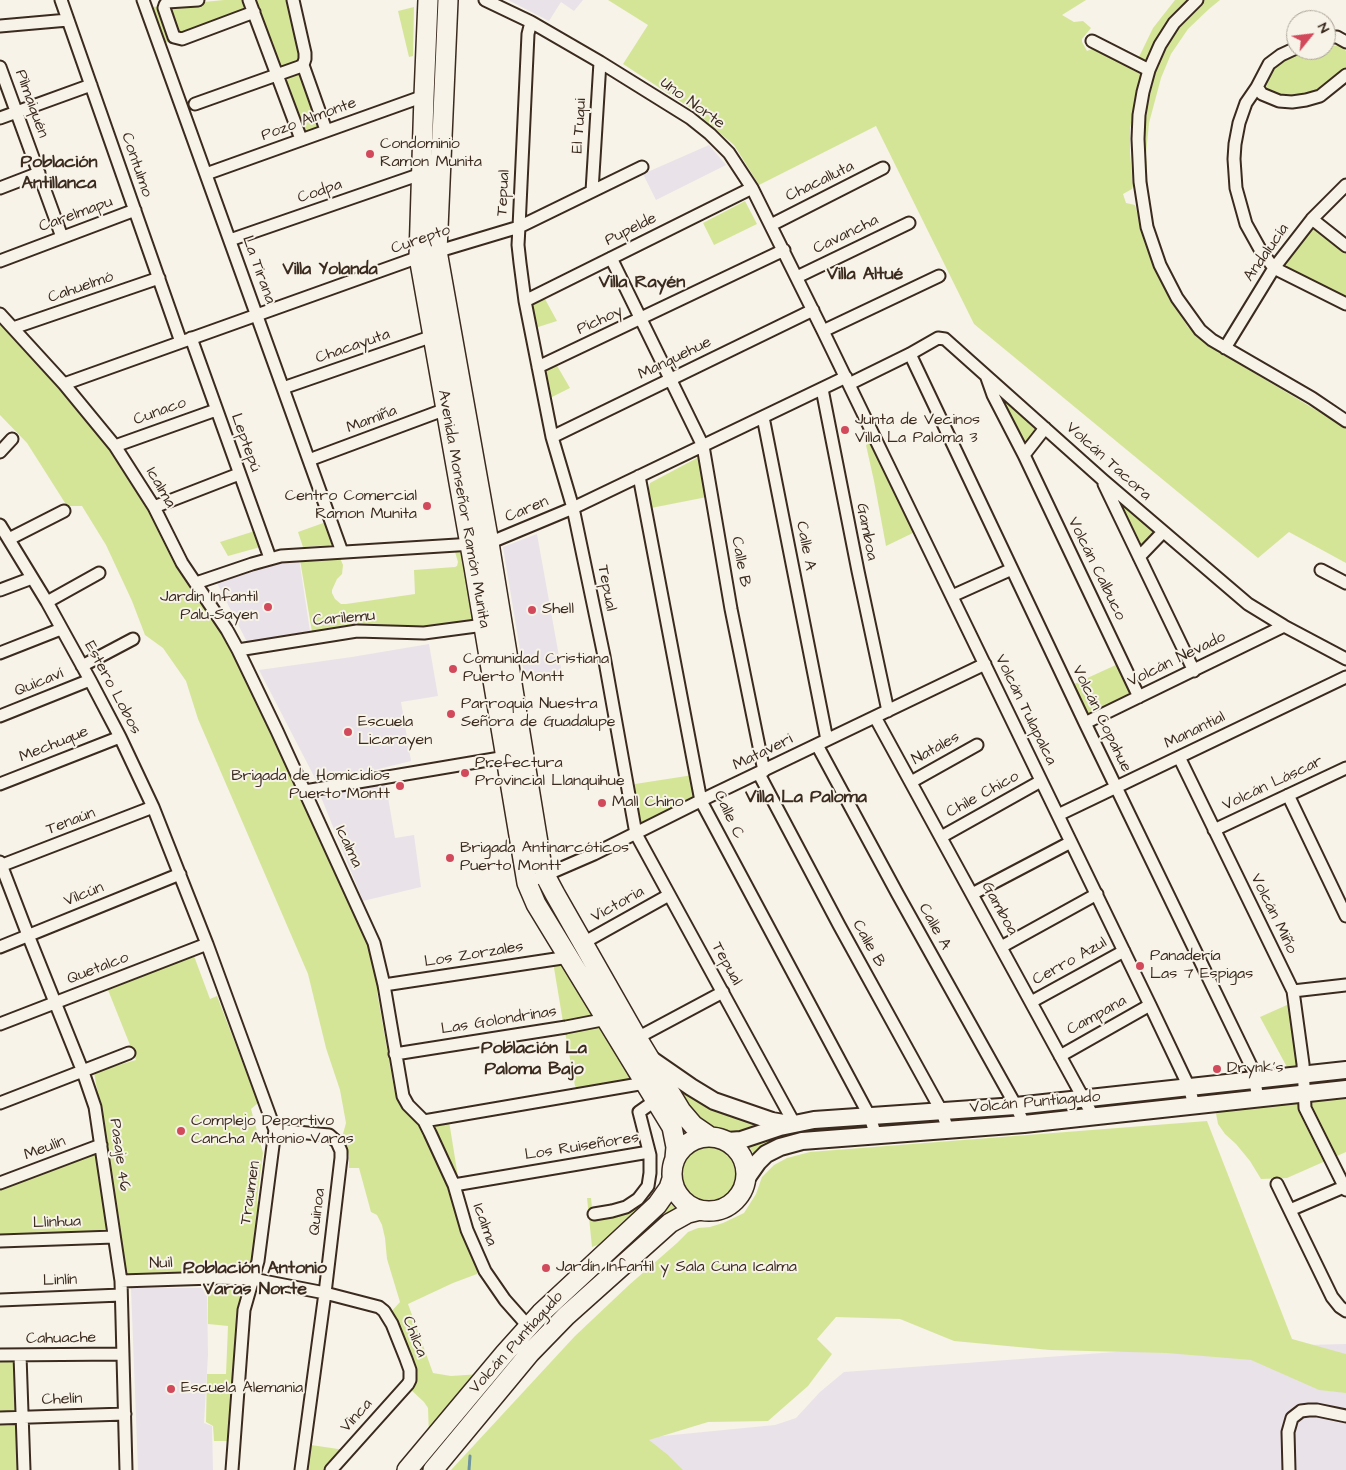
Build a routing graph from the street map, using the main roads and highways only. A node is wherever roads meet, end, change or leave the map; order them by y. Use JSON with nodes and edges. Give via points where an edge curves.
{"nodes":[{"id":1,"x":428,"y":0,"type":"edge"},
{"id":2,"x":448,"y":0,"type":"edge"},
{"id":3,"x":428,"y":254,"type":"junction"},
{"id":4,"x":515,"y":756,"type":"junction"},
{"id":5,"x":648,"y":1057,"type":"junction"},
{"id":6,"x":1346,"y":1070,"type":"edge"},
{"id":7,"x":1346,"y":1090,"type":"edge"},
{"id":8,"x":792,"y":1124,"type":"junction"},
{"id":9,"x":718,"y":1138,"type":"junction"},
{"id":10,"x":675,"y":1158,"type":"junction"},
{"id":11,"x":672,"y":1179,"type":"junction"},
{"id":12,"x":746,"y":1179,"type":"junction"},
{"id":13,"x":700,"y":1210,"type":"junction"},
{"id":14,"x":407,"y":1470,"type":"edge"},
{"id":15,"x":433,"y":1470,"type":"edge"}],
"edges":[{"from":1,"to":3,"type":"main road","name":"Avenida Monseñor Ramón Munita","via":[[421,174]]},
{"from":2,"to":3,"type":"main road","name":"Avenida Monseñor Ramón Munita"},
{"from":3,"to":4,"type":"main road","name":"Avenida Monseñor Ramón Munita","via":[[489,543]]},
{"from":3,"to":4,"type":"main road","name":"Avenida Monseñor Ramón Munita","via":[[433,336],[484,625]]},
{"from":4,"to":5,"type":"main road","name":"Avenida Monseñor Ramón Munita","via":[[546,875]]},
{"from":4,"to":10,"type":"main road","name":"Avenida Monseñor Ramón Munita","via":[[527,883],[536,904],[672,1127]]},
{"from":5,"to":8,"type":"main road","name":"Avenida Monseñor Ramón Munita","via":[[714,1101],[772,1121]]},
{"from":5,"to":9,"type":"main road","name":"Avenida Monseñor Ramón Munita","via":[[692,1126]]},
{"from":6,"to":8,"type":"main road","name":"Volcán Puntiagudo","via":[[1016,1106]]},
{"from":7,"to":12,"type":"main road","name":"Volcán Puntiagudo","via":[[1024,1124],[795,1142],[772,1150]]},
{"from":8,"to":9,"type":"main road","name":"Volcán Puntiagudo","via":[[741,1140]]},
{"from":9,"to":10,"type":"main road","via":[[698,1138],[689,1142]]},
{"from":9,"to":12,"type":"main road","via":[[740,1153]]},
{"from":10,"to":11,"type":"main road"},
{"from":11,"to":13,"type":"main road","via":[[681,1199]]},
{"from":11,"to":14,"type":"main road","name":"Volcán Puntiagudo","via":[[663,1198],[648,1214],[528,1326]]},
{"from":12,"to":13,"type":"main road","via":[[738,1198],[730,1205],[711,1212]]},
{"from":13,"to":15,"type":"main road","name":"Volcán Puntiagudo","via":[[670,1223],[566,1316],[530,1353]]}]}
